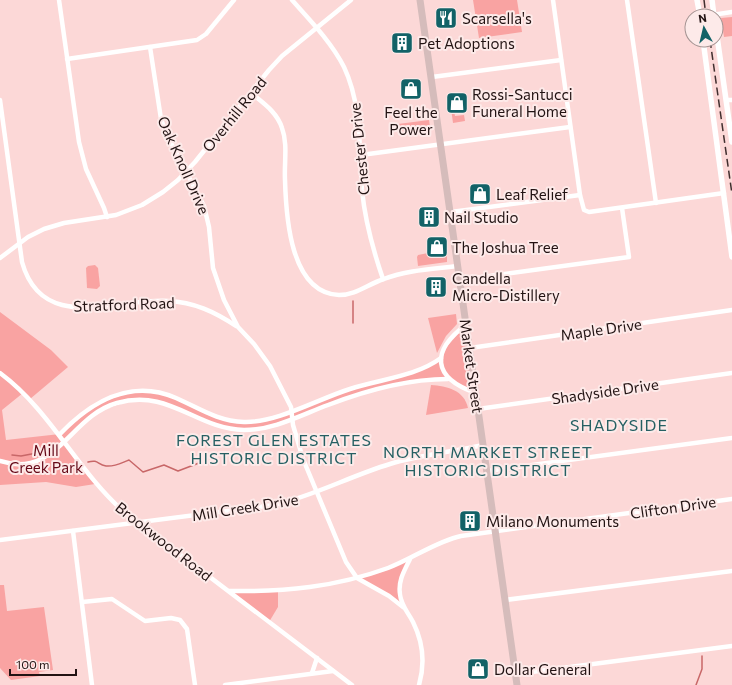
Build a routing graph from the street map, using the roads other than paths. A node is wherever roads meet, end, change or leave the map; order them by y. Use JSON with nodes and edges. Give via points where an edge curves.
{"nodes":[{"id":1,"x":59,"y":0,"type":"edge"},
{"id":2,"x":234,"y":0,"type":"edge"},
{"id":3,"x":292,"y":0,"type":"edge"},
{"id":4,"x":351,"y":0,"type":"edge"},
{"id":5,"x":420,"y":0,"type":"edge"},
{"id":6,"x":553,"y":0,"type":"edge"},
{"id":7,"x":628,"y":0,"type":"edge"},
{"id":8,"x":316,"y":28,"type":"junction"},
{"id":9,"x":150,"y":47,"type":"junction"},
{"id":10,"x":704,"y":48,"type":"edge"},
{"id":11,"x":719,"y":48,"type":"edge"},
{"id":12,"x":67,"y":58,"type":"junction"},
{"id":13,"x":561,"y":60,"type":"junction"},
{"id":14,"x":432,"y":78,"type":"junction"},
{"id":15,"x":250,"y":93,"type":"junction"},
{"id":16,"x":0,"y":100,"type":"edge"},
{"id":17,"x":729,"y":100,"type":"edge"},
{"id":18,"x":570,"y":127,"type":"junction"},
{"id":19,"x":732,"y":142,"type":"edge"},
{"id":20,"x":441,"y":145,"type":"junction"},
{"id":21,"x":361,"y":156,"type":"junction"},
{"id":22,"x":187,"y":171,"type":"junction"},
{"id":23,"x":724,"y":193,"type":"junction"},
{"id":24,"x":580,"y":195,"type":"junction"},
{"id":25,"x":656,"y":203,"type":"junction"},
{"id":26,"x":622,"y":208,"type":"junction"},
{"id":27,"x":451,"y":212,"type":"junction"},
{"id":28,"x":106,"y":217,"type":"junction"},
{"id":29,"x":19,"y":244,"type":"junction"},
{"id":30,"x":732,"y":257,"type":"edge"},
{"id":31,"x":0,"y":258,"type":"edge"},
{"id":32,"x":458,"y":266,"type":"junction"},
{"id":33,"x":383,"y":279,"type":"junction"},
{"id":34,"x":460,"y":280,"type":"junction"},
{"id":35,"x":732,"y":310,"type":"edge"},
{"id":36,"x":467,"y":324,"type":"junction"},
{"id":37,"x":238,"y":327,"type":"junction"},
{"id":38,"x":470,"y":348,"type":"junction"},
{"id":39,"x":441,"y":358,"type":"junction"},
{"id":40,"x":0,"y":373,"type":"edge"},
{"id":41,"x":732,"y":373,"type":"edge"},
{"id":42,"x":448,"y":379,"type":"junction"},
{"id":43,"x":369,"y":383,"type":"junction"},
{"id":44,"x":371,"y":391,"type":"junction"},
{"id":45,"x":476,"y":394,"type":"junction"},
{"id":46,"x":182,"y":401,"type":"junction"},
{"id":47,"x":179,"y":408,"type":"junction"},
{"id":48,"x":478,"y":408,"type":"junction"},
{"id":49,"x":291,"y":411,"type":"junction"},
{"id":50,"x":292,"y":419,"type":"junction"},
{"id":51,"x":60,"y":434,"type":"junction"},
{"id":52,"x":732,"y":438,"type":"edge"},
{"id":53,"x":65,"y":442,"type":"junction"},
{"id":54,"x":483,"y":445,"type":"junction"},
{"id":55,"x":0,"y":461,"type":"edge"},
{"id":56,"x":487,"y":471,"type":"junction"},
{"id":57,"x":318,"y":492,"type":"junction"},
{"id":58,"x":732,"y":498,"type":"edge"},
{"id":59,"x":138,"y":523,"type":"junction"},
{"id":60,"x":74,"y":531,"type":"junction"},
{"id":61,"x":496,"y":531,"type":"junction"},
{"id":62,"x":0,"y":540,"type":"edge"},
{"id":63,"x":410,"y":559,"type":"junction"},
{"id":64,"x":732,"y":571,"type":"edge"},
{"id":65,"x":357,"y":578,"type":"junction"},
{"id":66,"x":229,"y":591,"type":"junction"},
{"id":67,"x":505,"y":600,"type":"junction"},
{"id":68,"x":82,"y":602,"type":"junction"},
{"id":69,"x":403,"y":607,"type":"junction"},
{"id":70,"x":732,"y":646,"type":"edge"},
{"id":71,"x":317,"y":658,"type":"junction"},
{"id":72,"x":333,"y":671,"type":"junction"},
{"id":73,"x":312,"y":673,"type":"junction"},
{"id":74,"x":516,"y":674,"type":"junction"},
{"id":75,"x":92,"y":685,"type":"edge"},
{"id":76,"x":195,"y":685,"type":"edge"},
{"id":77,"x":225,"y":685,"type":"edge"},
{"id":78,"x":352,"y":685,"type":"edge"},
{"id":79,"x":418,"y":685,"type":"edge"},
{"id":80,"x":517,"y":685,"type":"edge"}],
"edges":[{"from":1,"to":12,"type":"street"},
{"from":2,"to":9,"type":"street","via":[[210,30],[200,38]]},
{"from":3,"to":8,"type":"street","name":"Chester Drive"},
{"from":4,"to":8,"type":"street","name":"Overhill Road"},
{"from":5,"to":14,"type":"main road","name":"Market Street"},
{"from":6,"to":13,"type":"street"},
{"from":7,"to":25,"type":"street"},
{"from":8,"to":15,"type":"street","name":"Overhill Road","via":[[282,56]]},
{"from":8,"to":21,"type":"street","name":"Chester Drive","via":[[337,55],[348,78],[356,109]]},
{"from":9,"to":12,"type":"street"},
{"from":9,"to":22,"type":"street","name":"Oak Knoll Drive","via":[[162,119],[168,137]]},
{"from":10,"to":23,"type":"street"},
{"from":11,"to":17,"type":"street"},
{"from":12,"to":28,"type":"street","via":[[81,154]]},
{"from":13,"to":14,"type":"street"},
{"from":13,"to":18,"type":"street"},
{"from":14,"to":20,"type":"main road","name":"Market Street"},
{"from":15,"to":22,"type":"street","name":"Overhill Road"},
{"from":15,"to":33,"type":"street","via":[[273,112],[283,130],[288,216],[298,262],[305,276],[320,290],[340,295],[359,291]]},
{"from":16,"to":29,"type":"street","name":"Stratford Road"},
{"from":17,"to":19,"type":"street"},
{"from":18,"to":20,"type":"street"},
{"from":18,"to":24,"type":"street"},
{"from":20,"to":21,"type":"street"},
{"from":20,"to":27,"type":"main road","name":"Market Street"},
{"from":21,"to":33,"type":"street","name":"Chester Drive","via":[[366,219]]},
{"from":22,"to":28,"type":"street","name":"Overhill Road","via":[[174,184],[152,199],[130,210]]},
{"from":22,"to":37,"type":"street","name":"Oak Knoll Drive","via":[[206,214],[216,280]]},
{"from":23,"to":25,"type":"street"},
{"from":23,"to":30,"type":"street"},
{"from":24,"to":26,"type":"street","via":[[583,208],[588,212]]},
{"from":24,"to":27,"type":"street"},
{"from":25,"to":26,"type":"street"},
{"from":26,"to":34,"type":"street","via":[[629,256]]},
{"from":27,"to":32,"type":"main road","name":"Market Street"},
{"from":28,"to":29,"type":"street","name":"Overhill Road","via":[[53,226]]},
{"from":29,"to":31,"type":"street","name":"Overhill Road"},
{"from":29,"to":37,"type":"street","name":"Stratford Road","via":[[29,281],[40,294],[56,304],[78,308],[155,301],[178,302],[213,312]]},
{"from":32,"to":33,"type":"street"},
{"from":32,"to":34,"type":"main road","name":"Market Street"},
{"from":34,"to":36,"type":"main road","name":"Market Street"},
{"from":35,"to":38,"type":"street","name":"Maple Drive"},
{"from":36,"to":38,"type":"main road","name":"Market Street"},
{"from":36,"to":39,"type":"street","via":[[449,339]]},
{"from":37,"to":49,"type":"street","name":"Oak Knoll Drive","via":[[270,366]]},
{"from":38,"to":45,"type":"main road","name":"Market Street"},
{"from":39,"to":42,"type":"street","via":[[442,368]]},
{"from":39,"to":43,"type":"street","via":[[423,370]]},
{"from":40,"to":51,"type":"street","name":"Brookwood Road","via":[[30,399]]},
{"from":41,"to":48,"type":"street","name":"Shadyside Drive"},
{"from":42,"to":44,"type":"street","via":[[414,380]]},
{"from":42,"to":45,"type":"street"},
{"from":43,"to":44,"type":"street"},
{"from":43,"to":49,"type":"street"},
{"from":44,"to":50,"type":"street"},
{"from":45,"to":48,"type":"main road","name":"Market Street"},
{"from":46,"to":47,"type":"street"},
{"from":46,"to":49,"type":"street","via":[[211,415],[236,421],[257,421]]},
{"from":46,"to":51,"type":"street","via":[[152,392],[114,395],[89,408]]},
{"from":47,"to":50,"type":"street","via":[[207,423],[233,429],[258,429]]},
{"from":47,"to":53,"type":"street","via":[[148,400],[117,403],[90,416]]},
{"from":48,"to":54,"type":"main road","name":"Market Street"},
{"from":49,"to":50,"type":"street","name":"Oak Knoll Drive"},
{"from":50,"to":57,"type":"street","name":"Oak Knoll Drive","via":[[303,459]]},
{"from":51,"to":53,"type":"street","name":"Brookwood Road"},
{"from":52,"to":56,"type":"street"},
{"from":53,"to":55,"type":"street","via":[[36,462],[15,464]]},
{"from":53,"to":59,"type":"street","name":"Brookwood Road","via":[[95,484]]},
{"from":54,"to":56,"type":"main road","name":"Market Street"},
{"from":54,"to":57,"type":"street","name":"Mill Creek Drive","via":[[391,464]]},
{"from":56,"to":61,"type":"main road","name":"Market Street"},
{"from":57,"to":59,"type":"street","name":"Mill Creek Drive","via":[[274,505]]},
{"from":57,"to":65,"type":"street","name":"Oak Knoll Drive","via":[[340,551]]},
{"from":58,"to":61,"type":"street","name":"Clifton Drive"},
{"from":59,"to":60,"type":"street","name":"Mill Creek Drive"},
{"from":59,"to":66,"type":"street","name":"Brookwood Road"},
{"from":60,"to":62,"type":"street","name":"Mill Creek Drive"},
{"from":60,"to":68,"type":"street"},
{"from":61,"to":63,"type":"street","name":"Clifton Drive","via":[[456,537]]},
{"from":61,"to":67,"type":"main road","name":"Market Street"},
{"from":63,"to":65,"type":"street","name":"Clifton Drive"},
{"from":63,"to":69,"type":"street","name":"Oak Knoll Drive","via":[[400,584]]},
{"from":64,"to":67,"type":"street"},
{"from":65,"to":66,"type":"street","name":"Clifton Drive","via":[[299,589]]},
{"from":65,"to":69,"type":"street","name":"Oak Knoll Drive"},
{"from":66,"to":71,"type":"street","name":"Brookwood Road"},
{"from":67,"to":74,"type":"main road","name":"Market Street"},
{"from":68,"to":75,"type":"street"},
{"from":68,"to":76,"type":"street","via":[[112,599],[146,621],[174,618],[180,620],[187,628]]},
{"from":69,"to":79,"type":"street","name":"Oak Knoll Drive","via":[[415,627],[422,648]]},
{"from":70,"to":74,"type":"street"},
{"from":71,"to":72,"type":"street","name":"Brookwood Road"},
{"from":71,"to":73,"type":"street"},
{"from":72,"to":73,"type":"street"},
{"from":72,"to":78,"type":"street","name":"Brookwood Road"},
{"from":73,"to":77,"type":"street"},
{"from":74,"to":80,"type":"main road","name":"Market Street"}]}
